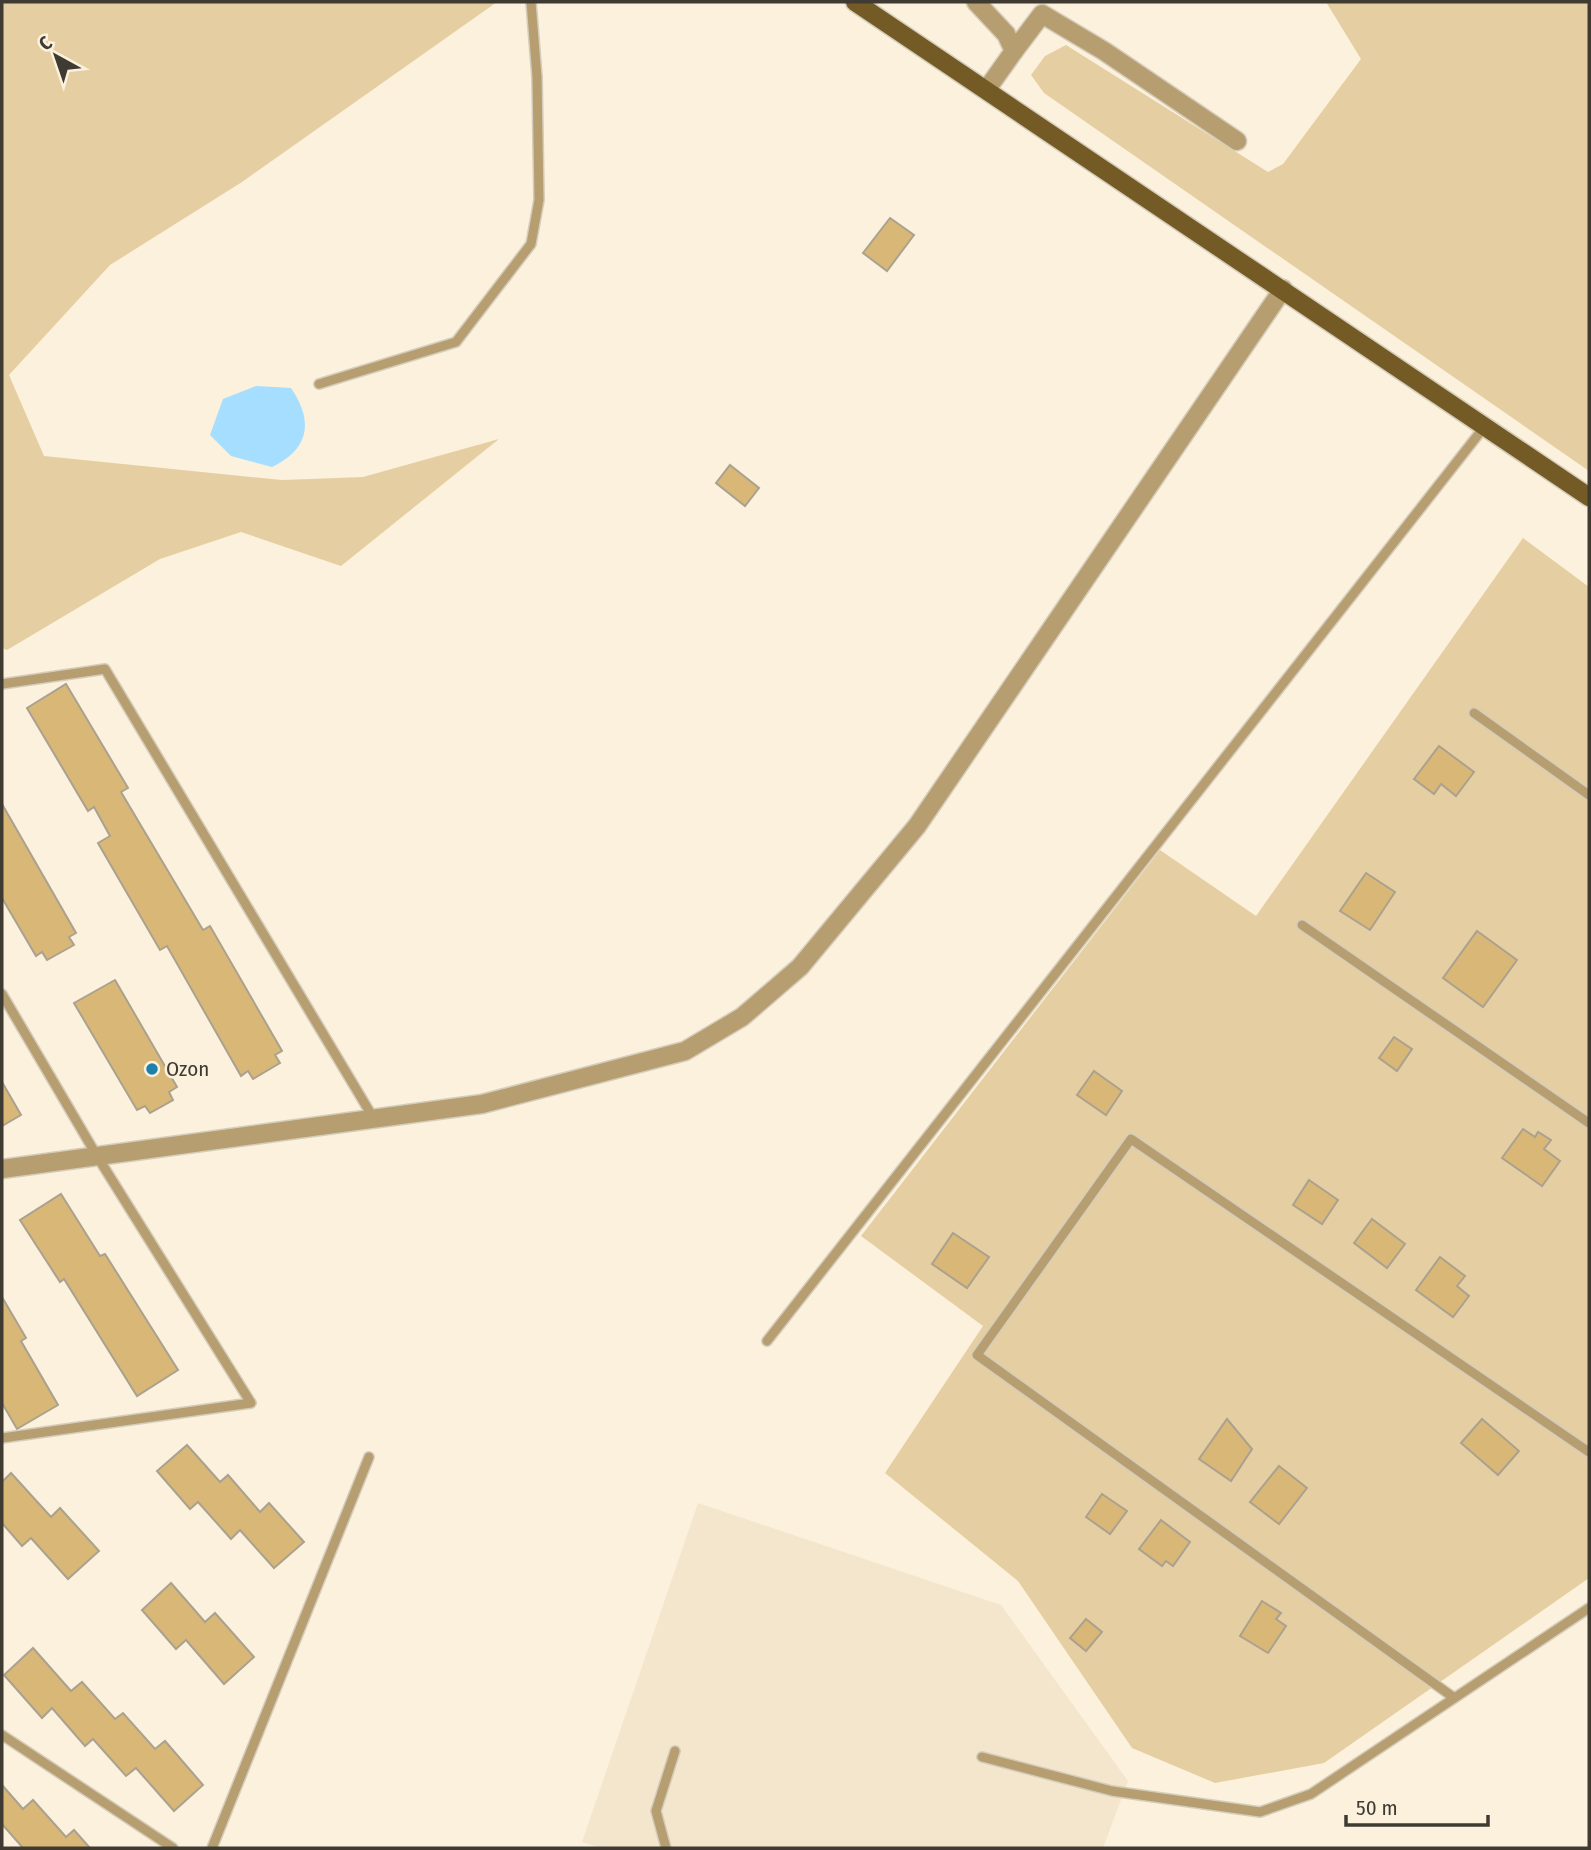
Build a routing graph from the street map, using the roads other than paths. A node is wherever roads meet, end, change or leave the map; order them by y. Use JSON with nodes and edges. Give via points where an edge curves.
{"nodes":[{"id":1,"x":531,"y":2,"type":"edge"},
{"id":2,"x":855,"y":2,"type":"edge"},
{"id":3,"x":976,"y":2,"type":"edge"},
{"id":4,"x":1014,"y":51,"type":"junction"},
{"id":5,"x":987,"y":89,"type":"junction"},
{"id":6,"x":1237,"y":141,"type":"dead end"},
{"id":7,"x":1283,"y":289,"type":"junction"},
{"id":8,"x":319,"y":384,"type":"dead end"},
{"id":9,"x":1485,"y":426,"type":"junction"},
{"id":10,"x":1589,"y":497,"type":"edge"},
{"id":11,"x":2,"y":684,"type":"edge"},
{"id":12,"x":1474,"y":713,"type":"dead end"},
{"id":13,"x":1589,"y":795,"type":"edge"},
{"id":14,"x":1302,"y":925,"type":"dead end"},
{"id":15,"x":2,"y":994,"type":"edge"},
{"id":16,"x":374,"y":1119,"type":"junction"},
{"id":17,"x":1589,"y":1123,"type":"edge"},
{"id":18,"x":97,"y":1156,"type":"junction"},
{"id":19,"x":2,"y":1169,"type":"edge"},
{"id":20,"x":767,"y":1341,"type":"dead end"},
{"id":21,"x":2,"y":1438,"type":"edge"},
{"id":22,"x":1589,"y":1452,"type":"edge"},
{"id":23,"x":369,"y":1457,"type":"dead end"},
{"id":24,"x":1589,"y":1608,"type":"edge"},
{"id":25,"x":1453,"y":1697,"type":"junction"},
{"id":26,"x":2,"y":1735,"type":"edge"},
{"id":27,"x":675,"y":1751,"type":"dead end"},
{"id":28,"x":982,"y":1757,"type":"dead end"},
{"id":29,"x":173,"y":1848,"type":"edge"},
{"id":30,"x":212,"y":1848,"type":"edge"},
{"id":31,"x":666,"y":1848,"type":"edge"}],
"edges":[{"from":1,"to":8,"type":"lane","via":[[539,200],[531,244],[456,342]]},
{"from":2,"to":5,"type":"main road"},
{"from":3,"to":4,"type":"street","via":[[1006,34]]},
{"from":4,"to":5,"type":"street"},
{"from":4,"to":6,"type":"street","via":[[1042,14]]},
{"from":5,"to":7,"type":"main road"},
{"from":7,"to":9,"type":"main road"},
{"from":7,"to":16,"type":"street","via":[[918,826],[800,967],[742,1017],[685,1051],[481,1104]]},
{"from":9,"to":10,"type":"main road"},
{"from":9,"to":20,"type":"lane"},
{"from":11,"to":16,"type":"lane","via":[[105,669]]},
{"from":12,"to":13,"type":"lane"},
{"from":14,"to":17,"type":"lane"},
{"from":15,"to":18,"type":"lane"},
{"from":16,"to":18,"type":"street"},
{"from":18,"to":19,"type":"street"},
{"from":18,"to":21,"type":"lane","via":[[251,1403]]},
{"from":22,"to":25,"type":"lane","via":[[1131,1139],[977,1355]]},
{"from":23,"to":30,"type":"lane"},
{"from":24,"to":25,"type":"lane"},
{"from":25,"to":28,"type":"lane","via":[[1311,1794],[1260,1812],[1112,1791]]},
{"from":26,"to":29,"type":"lane"},
{"from":27,"to":31,"type":"lane","via":[[656,1811]]}]}
